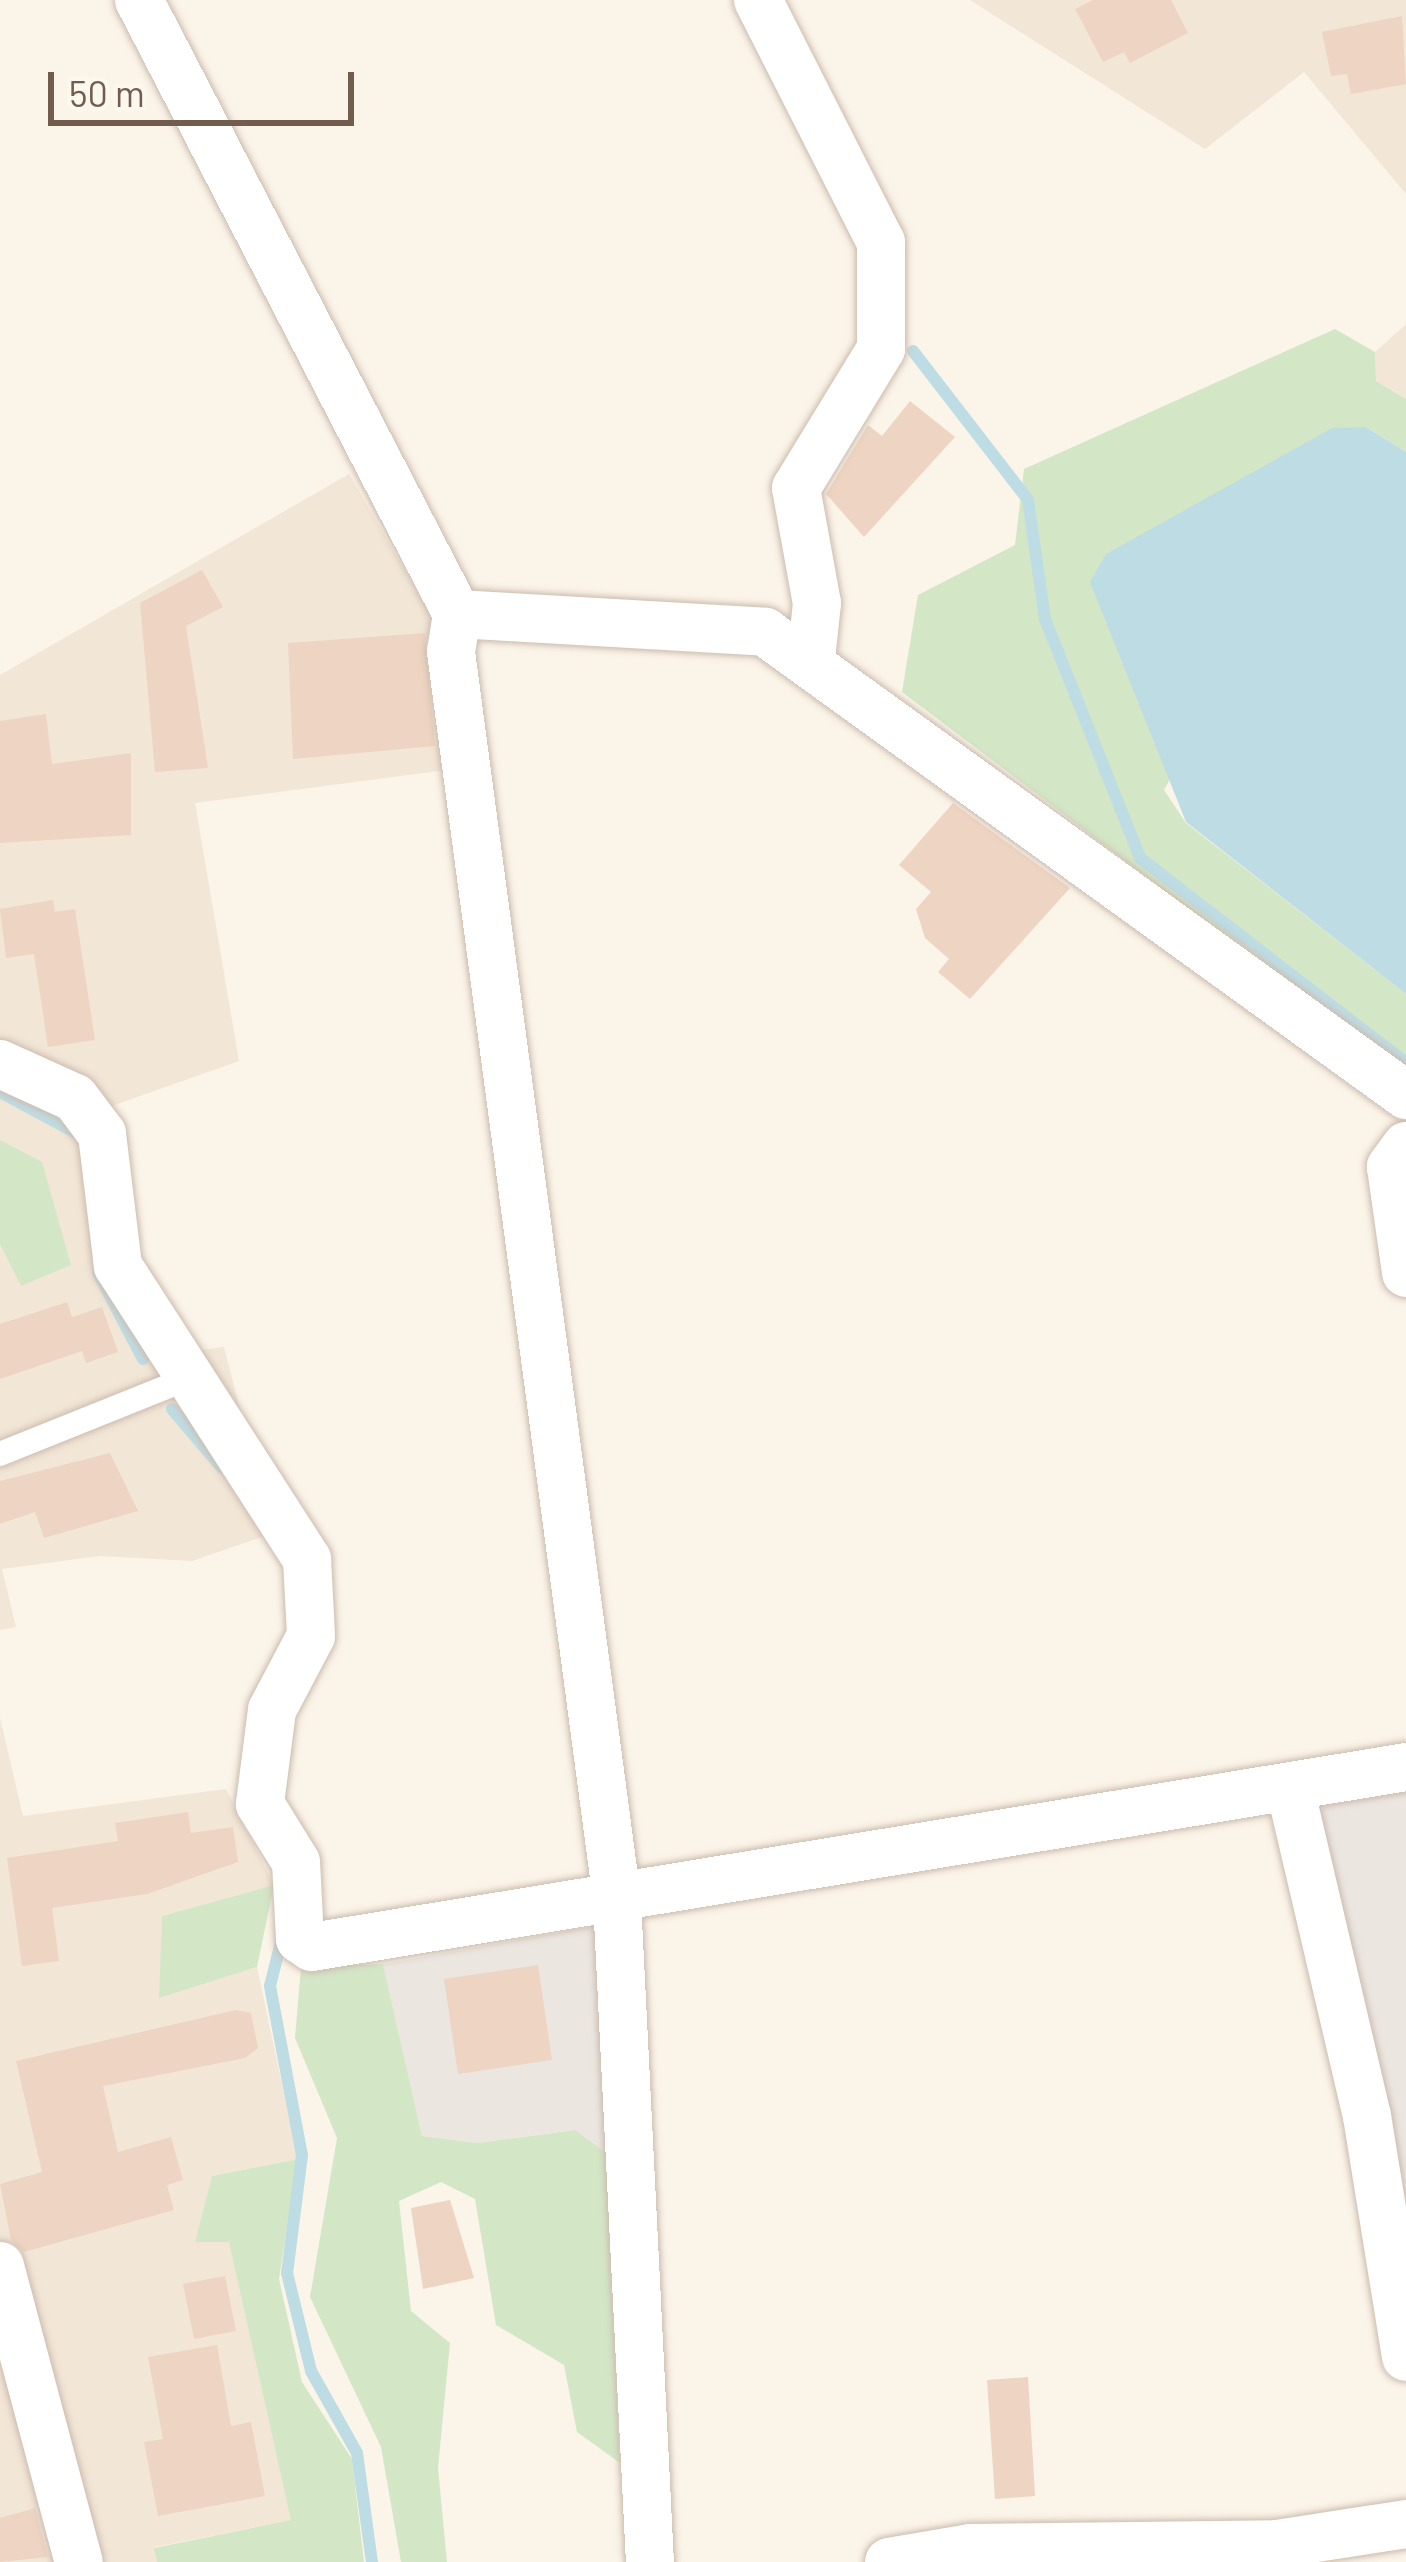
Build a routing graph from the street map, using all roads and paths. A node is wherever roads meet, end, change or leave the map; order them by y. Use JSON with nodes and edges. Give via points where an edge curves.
{"nodes":[{"id":1,"x":139,"y":0,"type":"edge"},
{"id":2,"x":758,"y":0,"type":"edge"},
{"id":3,"x":457,"y":614,"type":"junction"},
{"id":4,"x":812,"y":659,"type":"junction"},
{"id":5,"x":0,"y":1064,"type":"edge"},
{"id":6,"x":1406,"y":1095,"type":"edge"},
{"id":7,"x":1406,"y":1147,"type":"edge"},
{"id":8,"x":1406,"y":1273,"type":"edge"},
{"id":9,"x":184,"y":1380,"type":"junction"},
{"id":10,"x":0,"y":1454,"type":"edge"},
{"id":11,"x":1406,"y":1767,"type":"edge"},
{"id":12,"x":1290,"y":1788,"type":"junction"},
{"id":13,"x":617,"y":1900,"type":"junction"},
{"id":14,"x":0,"y":2266,"type":"edge"},
{"id":15,"x":1406,"y":2357,"type":"edge"},
{"id":16,"x":1406,"y":2524,"type":"edge"},
{"id":17,"x":971,"y":2555,"type":"edge"},
{"id":18,"x":79,"y":2562,"type":"edge"},
{"id":19,"x":650,"y":2562,"type":"edge"},
{"id":20,"x":889,"y":2562,"type":"edge"}],
"edges":[{"from":1,"to":3,"type":"street"},
{"from":2,"to":4,"type":"street","via":[[881,242],[881,349],[796,488],[817,603]]},
{"from":3,"to":4,"type":"street","via":[[737,626]]},
{"from":3,"to":13,"type":"street","via":[[452,652]]},
{"from":4,"to":6,"type":"street"},
{"from":5,"to":9,"type":"street","via":[[76,1098],[103,1134],[118,1266]]},
{"from":7,"to":8,"type":"street","via":[[1391,1167]]},
{"from":9,"to":10,"type":"lane"},
{"from":9,"to":13,"type":"street","via":[[308,1559],[311,1636],[272,1710],[259,1773],[260,1804],[296,1862],[300,1939],[312,1947]]},
{"from":11,"to":12,"type":"street"},
{"from":12,"to":13,"type":"street"},
{"from":12,"to":15,"type":"street","via":[[1367,2116]]},
{"from":13,"to":19,"type":"street"},
{"from":14,"to":18,"type":"street"},
{"from":16,"to":17,"type":"street","via":[[1277,2543]]},
{"from":17,"to":20,"type":"street"}]}
